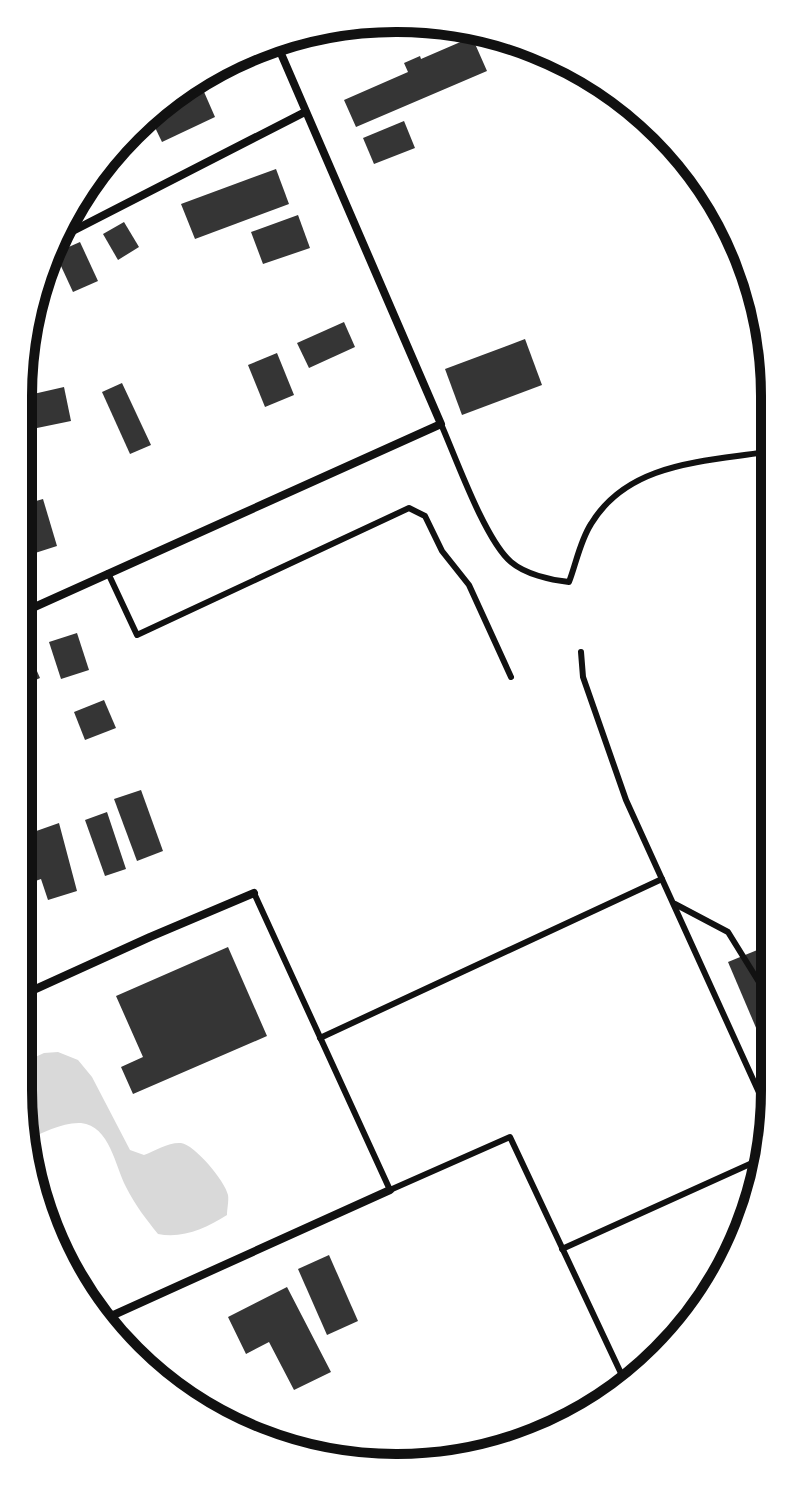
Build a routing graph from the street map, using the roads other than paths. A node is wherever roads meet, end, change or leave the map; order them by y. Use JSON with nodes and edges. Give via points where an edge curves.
{"nodes":[{"id":1,"x":280,"y":51,"type":"edge"},
{"id":2,"x":305,"y":112,"type":"junction"},
{"id":3,"x":72,"y":231,"type":"edge"},
{"id":4,"x":441,"y":424,"type":"junction"},
{"id":5,"x":761,"y":453,"type":"edge"},
{"id":6,"x":108,"y":573,"type":"junction"},
{"id":7,"x":32,"y":608,"type":"edge"},
{"id":8,"x":581,"y":652,"type":"dead end"},
{"id":9,"x":511,"y":677,"type":"dead end"},
{"id":10,"x":662,"y":879,"type":"junction"},
{"id":11,"x":254,"y":893,"type":"joint"},
{"id":12,"x":674,"y":903,"type":"junction"},
{"id":13,"x":761,"y":985,"type":"edge"},
{"id":14,"x":32,"y":991,"type":"edge"},
{"id":15,"x":320,"y":1038,"type":"junction"},
{"id":16,"x":761,"y":1096,"type":"edge"},
{"id":17,"x":754,"y":1162,"type":"edge"},
{"id":18,"x":390,"y":1190,"type":"junction"},
{"id":19,"x":562,"y":1249,"type":"junction"},
{"id":20,"x":111,"y":1316,"type":"edge"},
{"id":21,"x":622,"y":1376,"type":"edge"}],
"edges":[{"from":1,"to":2,"type":"street"},
{"from":2,"to":3,"type":"street"},
{"from":2,"to":4,"type":"street"},
{"from":4,"to":5,"type":"lane","via":[[492,540],[512,563],[569,582],[590,525],[621,488],[657,470]]},
{"from":4,"to":6,"type":"street"},
{"from":6,"to":7,"type":"street"},
{"from":6,"to":9,"type":"lane","via":[[137,635],[409,508],[425,516],[442,551],[469,585]]},
{"from":8,"to":10,"type":"lane","via":[[583,677],[626,800]]},
{"from":10,"to":12,"type":"lane"},
{"from":10,"to":15,"type":"lane"},
{"from":11,"to":14,"type":"street"},
{"from":11,"to":15,"type":"lane"},
{"from":12,"to":13,"type":"lane","via":[[728,932]]},
{"from":12,"to":16,"type":"lane"},
{"from":15,"to":18,"type":"lane"},
{"from":17,"to":19,"type":"lane"},
{"from":18,"to":19,"type":"lane","via":[[510,1137]]},
{"from":18,"to":20,"type":"street"},
{"from":19,"to":21,"type":"lane"}]}
